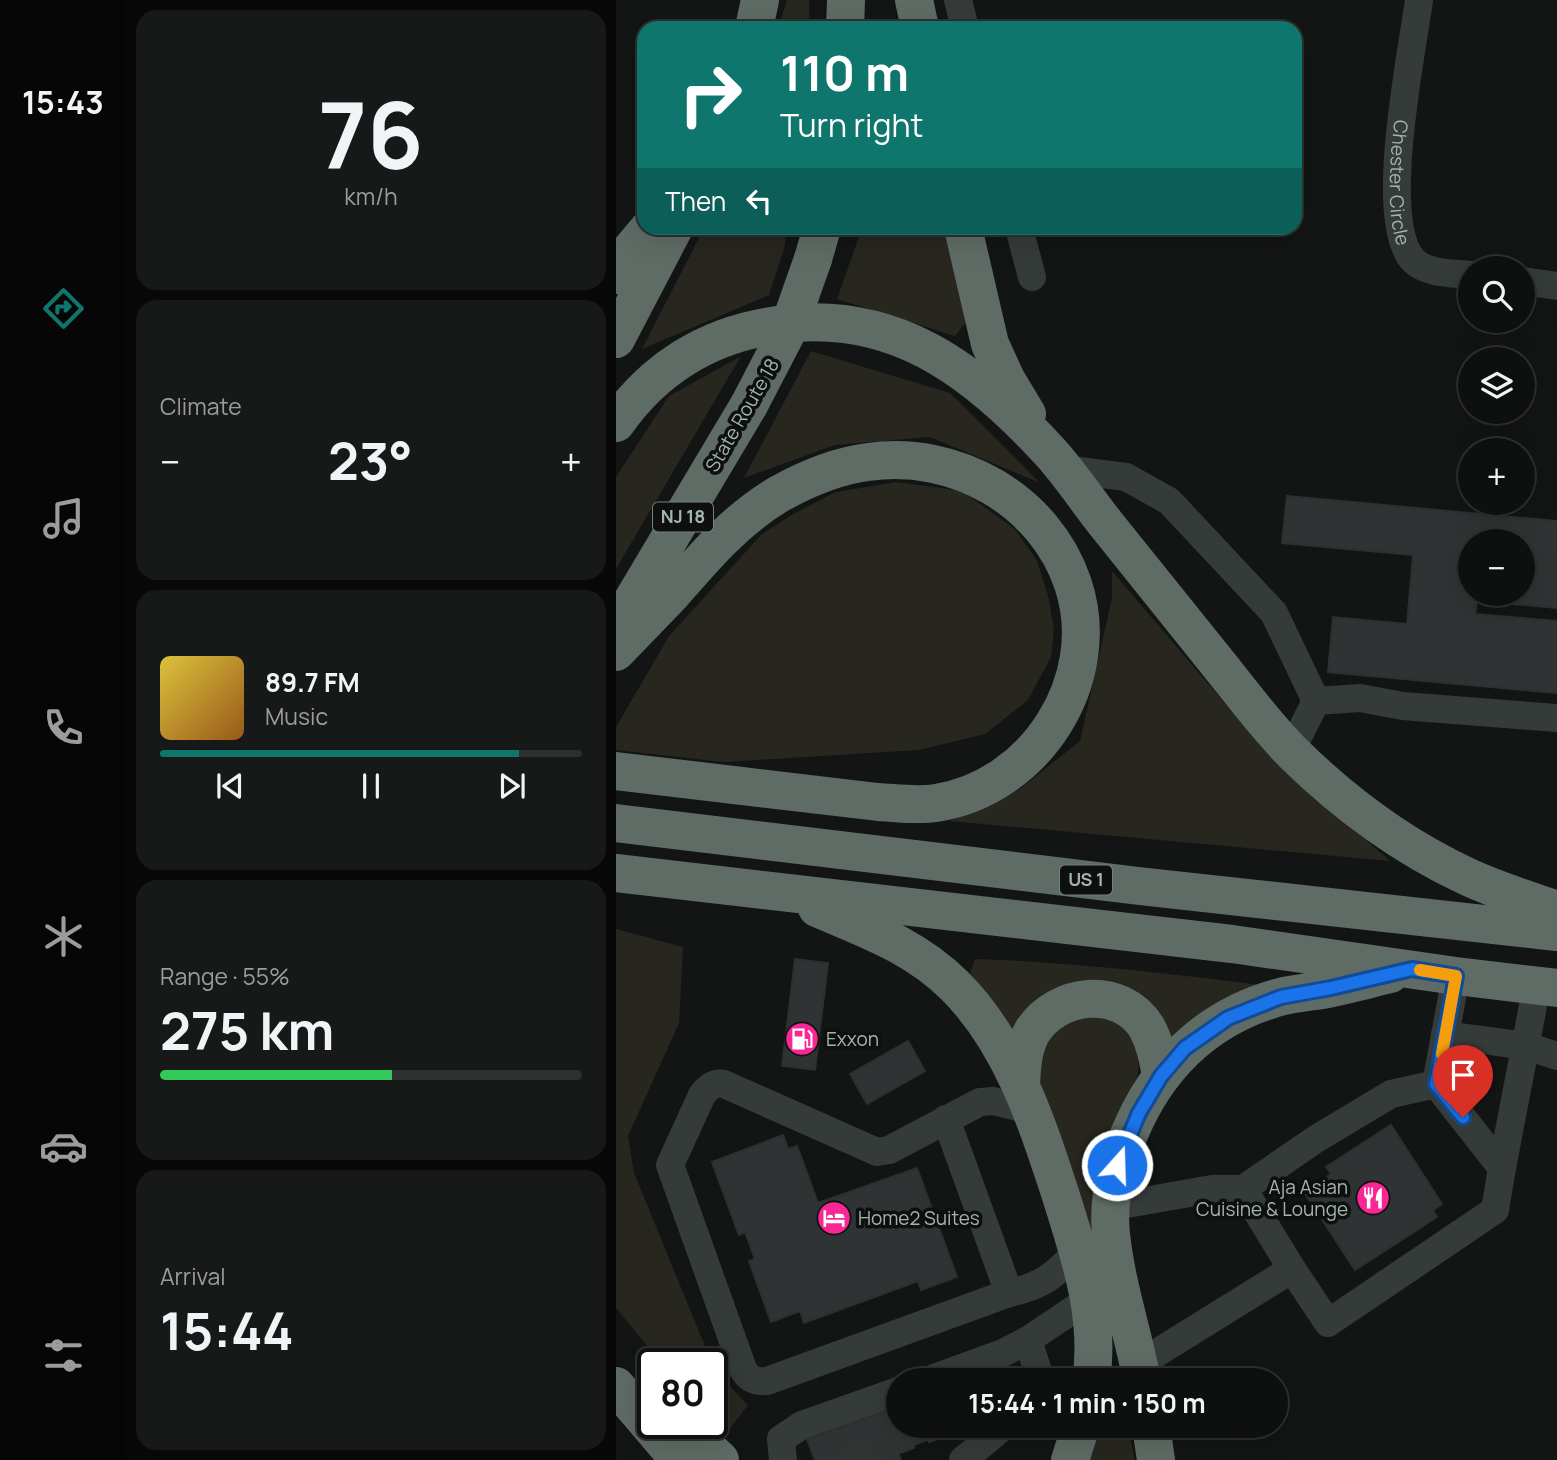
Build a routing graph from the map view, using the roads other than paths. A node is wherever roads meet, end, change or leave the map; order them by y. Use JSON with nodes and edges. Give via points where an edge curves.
{"nodes":[{"id":1,"x":760,"y":0,"type":"edge"},
{"id":2,"x":846,"y":0,"type":"edge"},
{"id":3,"x":914,"y":0,"type":"edge"},
{"id":4,"x":958,"y":0,"type":"edge"},
{"id":5,"x":1419,"y":0,"type":"edge"},
{"id":6,"x":756,"y":21,"type":"edge"},
{"id":7,"x":845,"y":21,"type":"edge"},
{"id":8,"x":918,"y":21,"type":"edge"},
{"id":9,"x":963,"y":21,"type":"edge"},
{"id":10,"x":643,"y":235,"type":"edge"},
{"id":11,"x":670,"y":235,"type":"edge"},
{"id":12,"x":965,"y":235,"type":"edge"},
{"id":13,"x":1021,"y":235,"type":"edge"},
{"id":14,"x":818,"y":244,"type":"edge"},
{"id":15,"x":1458,"y":274,"type":"edge"},
{"id":16,"x":616,"y":275,"type":"edge"},
{"id":17,"x":1032,"y":276,"type":"dead end"},
{"id":18,"x":1535,"y":283,"type":"edge"},
{"id":19,"x":1557,"y":286,"type":"edge"},
{"id":20,"x":616,"y":339,"type":"edge"},
{"id":21,"x":616,"y":422,"type":"edge"},
{"id":22,"x":1057,"y":461,"type":"junction"},
{"id":23,"x":616,"y":628,"type":"edge"},
{"id":24,"x":616,"y":652,"type":"edge"},
{"id":25,"x":1316,"y":701,"type":"junction"},
{"id":26,"x":1557,"y":718,"type":"edge"},
{"id":27,"x":1291,"y":751,"type":"junction"},
{"id":28,"x":616,"y":771,"type":"edge"},
{"id":29,"x":616,"y":823,"type":"edge"},
{"id":30,"x":616,"y":873,"type":"edge"},
{"id":31,"x":776,"y":891,"type":"junction"},
{"id":32,"x":1557,"y":910,"type":"edge"},
{"id":33,"x":1557,"y":932,"type":"edge"},
{"id":34,"x":1412,"y":969,"type":"junction"},
{"id":35,"x":1456,"y":976,"type":"junction"},
{"id":36,"x":1547,"y":986,"type":"edge"},
{"id":37,"x":1445,"y":1035,"type":"junction"},
{"id":38,"x":1526,"y":1046,"type":"junction"},
{"id":39,"x":1557,"y":1056,"type":"edge"},
{"id":40,"x":1161,"y":1076,"type":"junction"},
{"id":41,"x":1436,"y":1084,"type":"junction"},
{"id":42,"x":1026,"y":1097,"type":"junction"},
{"id":43,"x":946,"y":1119,"type":"junction"},
{"id":44,"x":1502,"y":1168,"type":"junction"},
{"id":45,"x":1243,"y":1189,"type":"junction"},
{"id":46,"x":1110,"y":1207,"type":"junction"},
{"id":47,"x":1077,"y":1252,"type":"junction"},
{"id":48,"x":1292,"y":1269,"type":"junction"},
{"id":49,"x":1009,"y":1293,"type":"junction"},
{"id":50,"x":1090,"y":1298,"type":"junction"},
{"id":51,"x":1028,"y":1340,"type":"junction"},
{"id":52,"x":616,"y":1364,"type":"edge"},
{"id":53,"x":962,"y":1368,"type":"edge"},
{"id":54,"x":1037,"y":1368,"type":"edge"},
{"id":55,"x":1092,"y":1368,"type":"edge"},
{"id":56,"x":1140,"y":1368,"type":"edge"},
{"id":57,"x":1147,"y":1368,"type":"edge"},
{"id":58,"x":637,"y":1383,"type":"edge"},
{"id":59,"x":616,"y":1387,"type":"edge"},
{"id":60,"x":886,"y":1395,"type":"edge"},
{"id":61,"x":989,"y":1438,"type":"edge"},
{"id":62,"x":1077,"y":1438,"type":"edge"},
{"id":63,"x":1153,"y":1438,"type":"edge"},
{"id":64,"x":697,"y":1439,"type":"edge"},
{"id":65,"x":678,"y":1460,"type":"edge"},
{"id":66,"x":720,"y":1460,"type":"edge"},
{"id":67,"x":783,"y":1460,"type":"edge"},
{"id":68,"x":962,"y":1460,"type":"edge"},
{"id":69,"x":1070,"y":1460,"type":"edge"},
{"id":70,"x":1156,"y":1460,"type":"edge"}],
"edges":[{"from":1,"to":6,"type":"highway"},
{"from":2,"to":7,"type":"highway"},
{"from":3,"to":8,"type":"highway"},
{"from":4,"to":9,"type":"street"},
{"from":5,"to":15,"type":"street","name":"Chester Circle","via":[[1395,182],[1399,235],[1416,263],[1428,270]]},
{"from":10,"to":16,"type":"highway"},
{"from":11,"to":20,"type":"highway"},
{"from":12,"to":22,"type":"highway","via":[[990,344],[1006,379]]},
{"from":13,"to":17,"type":"street"},
{"from":14,"to":23,"type":"highway","name":"State Route 18","number":"NJ 18","bridge":true,"via":[[788,330],[750,405]]},
{"from":18,"to":19,"type":"street"},
{"from":21,"to":22,"type":"highway","via":[[654,379],[721,338],[780,324],[843,324],[903,338],[943,359],[981,387]]},
{"from":22,"to":25,"type":"street","via":[[1126,477],[1169,501],[1274,613]]},
{"from":22,"to":27,"type":"highway"},
{"from":24,"to":28,"type":"highway","via":[[719,540],[756,509],[819,475],[868,461],[933,463],[996,486],[1028,513],[1056,548],[1074,587],[1080,628],[1072,687],[1045,738],[1004,775],[955,798],[916,804],[878,802]]},
{"from":25,"to":26,"type":"street","via":[[1360,698],[1402,706]]},
{"from":25,"to":27,"type":"street"},
{"from":27,"to":32,"type":"highway","via":[[1342,797],[1412,848],[1470,878]]},
{"from":29,"to":33,"type":"highway","number":"US 1"},
{"from":30,"to":31,"type":"highway"},
{"from":31,"to":34,"type":"highway"},
{"from":31,"to":42,"type":"highway","via":[[895,941],[936,968],[984,1020]]},
{"from":34,"to":35,"type":"highway"},
{"from":34,"to":40,"type":"highway","via":[[1281,997],[1242,1011],[1199,1037]]},
{"from":35,"to":36,"type":"highway"},
{"from":35,"to":37,"type":"street"},
{"from":36,"to":38,"type":"street"},
{"from":37,"to":38,"type":"street"},
{"from":37,"to":41,"type":"street"},
{"from":38,"to":39,"type":"street"},
{"from":38,"to":44,"type":"street"},
{"from":40,"to":42,"type":"highway","via":[[1151,1037],[1139,1017],[1110,1001],[1080,999],[1058,1006],[1034,1030],[1024,1050]]},
{"from":40,"to":46,"type":"highway","via":[[1124,1146]]},
{"from":41,"to":44,"type":"street"},
{"from":41,"to":45,"type":"street","via":[[1391,1094]]},
{"from":42,"to":43,"type":"street","via":[[980,1102]]},
{"from":42,"to":47,"type":"highway"},
{"from":43,"to":49,"type":"street"},
{"from":43,"to":49,"type":"street","via":[[877,1152],[717,1084],[702,1095],[670,1165],[743,1369],[753,1380],[767,1381]]},
{"from":44,"to":48,"type":"street","via":[[1495,1210],[1328,1323]]},
{"from":45,"to":46,"type":"street","via":[[1212,1189]]},
{"from":45,"to":48,"type":"street"},
{"from":46,"to":56,"type":"highway","via":[[1113,1252]]},
{"from":47,"to":49,"type":"street","via":[[1054,1276],[1030,1289]]},
{"from":47,"to":50,"type":"highway"},
{"from":48,"to":57,"type":"street"},
{"from":50,"to":51,"type":"street"},
{"from":50,"to":55,"type":"highway"},
{"from":51,"to":53,"type":"street"},
{"from":51,"to":54,"type":"street"},
{"from":52,"to":58,"type":"highway"},
{"from":59,"to":65,"type":"highway"},
{"from":60,"to":67,"type":"street","via":[[802,1425],[781,1439]]},
{"from":61,"to":68,"type":"street"},
{"from":62,"to":69,"type":"highway"},
{"from":63,"to":70,"type":"highway"},
{"from":64,"to":66,"type":"highway"}]}
